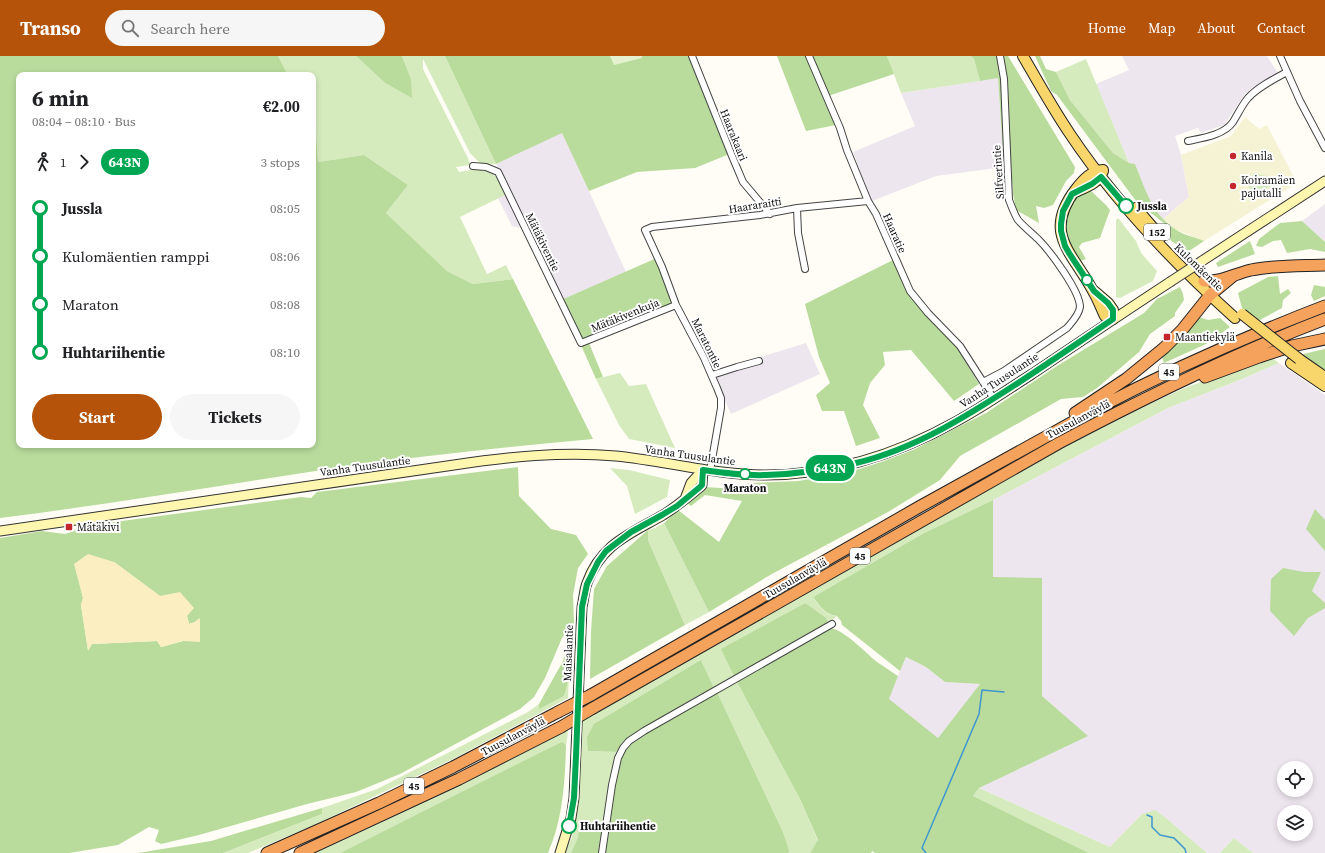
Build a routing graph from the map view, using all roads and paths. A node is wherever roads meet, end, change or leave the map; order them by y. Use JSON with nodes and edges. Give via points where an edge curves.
{"nodes":[{"id":1,"x":692,"y":56,"type":"edge"},
{"id":2,"x":809,"y":56,"type":"edge"},
{"id":3,"x":1000,"y":56,"type":"edge"},
{"id":4,"x":1023,"y":56,"type":"edge"},
{"id":5,"x":1280,"y":56,"type":"edge"},
{"id":6,"x":1287,"y":72,"type":"junction"},
{"id":7,"x":1188,"y":141,"type":"dead end"},
{"id":8,"x":1325,"y":148,"type":"edge"},
{"id":9,"x":473,"y":166,"type":"dead end"},
{"id":10,"x":1101,"y":172,"type":"junction"},
{"id":11,"x":1325,"y":180,"type":"edge"},
{"id":12,"x":868,"y":201,"type":"junction"},
{"id":13,"x":797,"y":208,"type":"junction"},
{"id":14,"x":770,"y":214,"type":"junction"},
{"id":15,"x":645,"y":230,"type":"joint"},
{"id":16,"x":1325,"y":265,"type":"edge"},
{"id":17,"x":805,"y":269,"type":"dead end"},
{"id":18,"x":1233,"y":276,"type":"junction"},
{"id":19,"x":1204,"y":281,"type":"junction"},
{"id":20,"x":1212,"y":293,"type":"junction"},
{"id":21,"x":676,"y":305,"type":"junction"},
{"id":22,"x":1325,"y":306,"type":"edge"},
{"id":23,"x":1113,"y":319,"type":"junction"},
{"id":24,"x":1325,"y":319,"type":"edge"},
{"id":25,"x":1324,"y":339,"type":"edge"},
{"id":26,"x":581,"y":343,"type":"joint"},
{"id":27,"x":759,"y":361,"type":"dead end"},
{"id":28,"x":1295,"y":361,"type":"junction"},
{"id":29,"x":712,"y":375,"type":"junction"},
{"id":30,"x":1325,"y":377,"type":"edge"},
{"id":31,"x":983,"y":382,"type":"junction"},
{"id":32,"x":1325,"y":386,"type":"edge"},
{"id":33,"x":994,"y":399,"type":"junction"},
{"id":34,"x":1128,"y":406,"type":"junction"},
{"id":35,"x":1018,"y":451,"type":"junction"},
{"id":36,"x":707,"y":471,"type":"junction"},
{"id":37,"x":0,"y":531,"type":"edge"},
{"id":38,"x":832,"y":624,"type":"dead end"},
{"id":39,"x":267,"y":853,"type":"edge"},
{"id":40,"x":300,"y":853,"type":"edge"},
{"id":41,"x":560,"y":853,"type":"edge"},
{"id":42,"x":602,"y":853,"type":"edge"}],
"edges":[{"from":1,"to":14,"type":"street","name":"Haarakaari","via":[[743,182]]},
{"from":2,"to":12,"type":"street","name":"Haaratie"},
{"from":3,"to":31,"type":"street","name":"Silfverintie","via":[[1009,200],[1019,221],[1039,240],[1068,279],[1078,296],[1080,308],[1075,320],[1067,328],[1004,371]]},
{"from":4,"to":10,"type":"main road","name":"Kulomäentie","number":"152","via":[[1070,134]]},
{"from":5,"to":6,"type":"street"},
{"from":6,"to":7,"type":"street","via":[[1248,97],[1227,129]]},
{"from":6,"to":8,"type":"street"},
{"from":9,"to":26,"type":"street","name":"Mätäkiventie","via":[[486,167],[498,172]]},
{"from":10,"to":19,"type":"main road","name":"Kulomäentie","number":"152"},
{"from":10,"to":20,"type":"main road","name":"Kulomäentie","number":"152","via":[[1143,227],[1175,261]]},
{"from":10,"to":23,"type":"main road","via":[[1083,180],[1072,194],[1062,217],[1062,237],[1069,253],[1094,291],[1113,310]]},
{"from":11,"to":23,"type":"main road","name":"Vanha Tuusulantie","bridge":true},
{"from":12,"to":13,"type":"street","name":"Haararaitti"},
{"from":12,"to":31,"type":"street","name":"Haaratie","via":[[910,291],[960,346]]},
{"from":13,"to":14,"type":"street","name":"Haararaitti"},
{"from":13,"to":17,"type":"street","via":[[798,233]]},
{"from":14,"to":15,"type":"street","name":"Haararaitti","via":[[652,227]]},
{"from":15,"to":21,"type":"street","name":"Maratontie"},
{"from":16,"to":18,"type":"highway","via":[[1270,267]]},
{"from":18,"to":19,"type":"highway","via":[[1214,282]]},
{"from":18,"to":20,"type":"highway"},
{"from":19,"to":20,"type":"main road","name":"Kulomäentie","number":"152"},
{"from":20,"to":28,"type":"main road","name":"Kulomäentie","number":"152","bridge":true},
{"from":20,"to":35,"type":"highway","via":[[1182,330],[1141,367]]},
{"from":21,"to":26,"type":"street","name":"Mätäkivenkuja"},
{"from":21,"to":29,"type":"street","name":"Maratontie"},
{"from":22,"to":35,"type":"highway","name":"Tuusulanväylä","number":"45","via":[[1183,366]]},
{"from":23,"to":33,"type":"main road","name":"Vanha Tuusulantie"},
{"from":24,"to":34,"type":"highway","name":"Tuusulanväylä","number":"45","via":[[1227,360]]},
{"from":25,"to":34,"type":"highway","via":[[1259,357]]},
{"from":27,"to":29,"type":"street"},
{"from":28,"to":30,"type":"main road","name":"Kulomäentie","number":"152"},
{"from":28,"to":32,"type":"main road","name":"Kulomäentie","number":"152"},
{"from":29,"to":36,"type":"street","name":"Maratontie","via":[[721,403]]},
{"from":31,"to":33,"type":"street","name":"Haaratie"},
{"from":33,"to":36,"type":"main road","name":"Vanha Tuusulantie","via":[[958,421],[913,443],[856,463],[812,471],[766,475]]},
{"from":34,"to":40,"type":"highway","name":"Tuusulanväylä","number":"45","bridge":true,"via":[[561,727],[459,779]]},
{"from":35,"to":39,"type":"highway","name":"Tuusulanväylä","number":"45","bridge":true,"via":[[558,712],[379,803]]},
{"from":36,"to":37,"type":"main road","name":"Vanha Tuusulantie","via":[[616,456],[526,456]]},
{"from":36,"to":41,"type":"main road","name":"Maisalantie","via":[[702,485],[684,501],[631,532],[606,551],[587,584],[582,607],[574,798],[567,834]]},
{"from":38,"to":42,"type":"street","via":[[628,742],[618,758]]}]}
